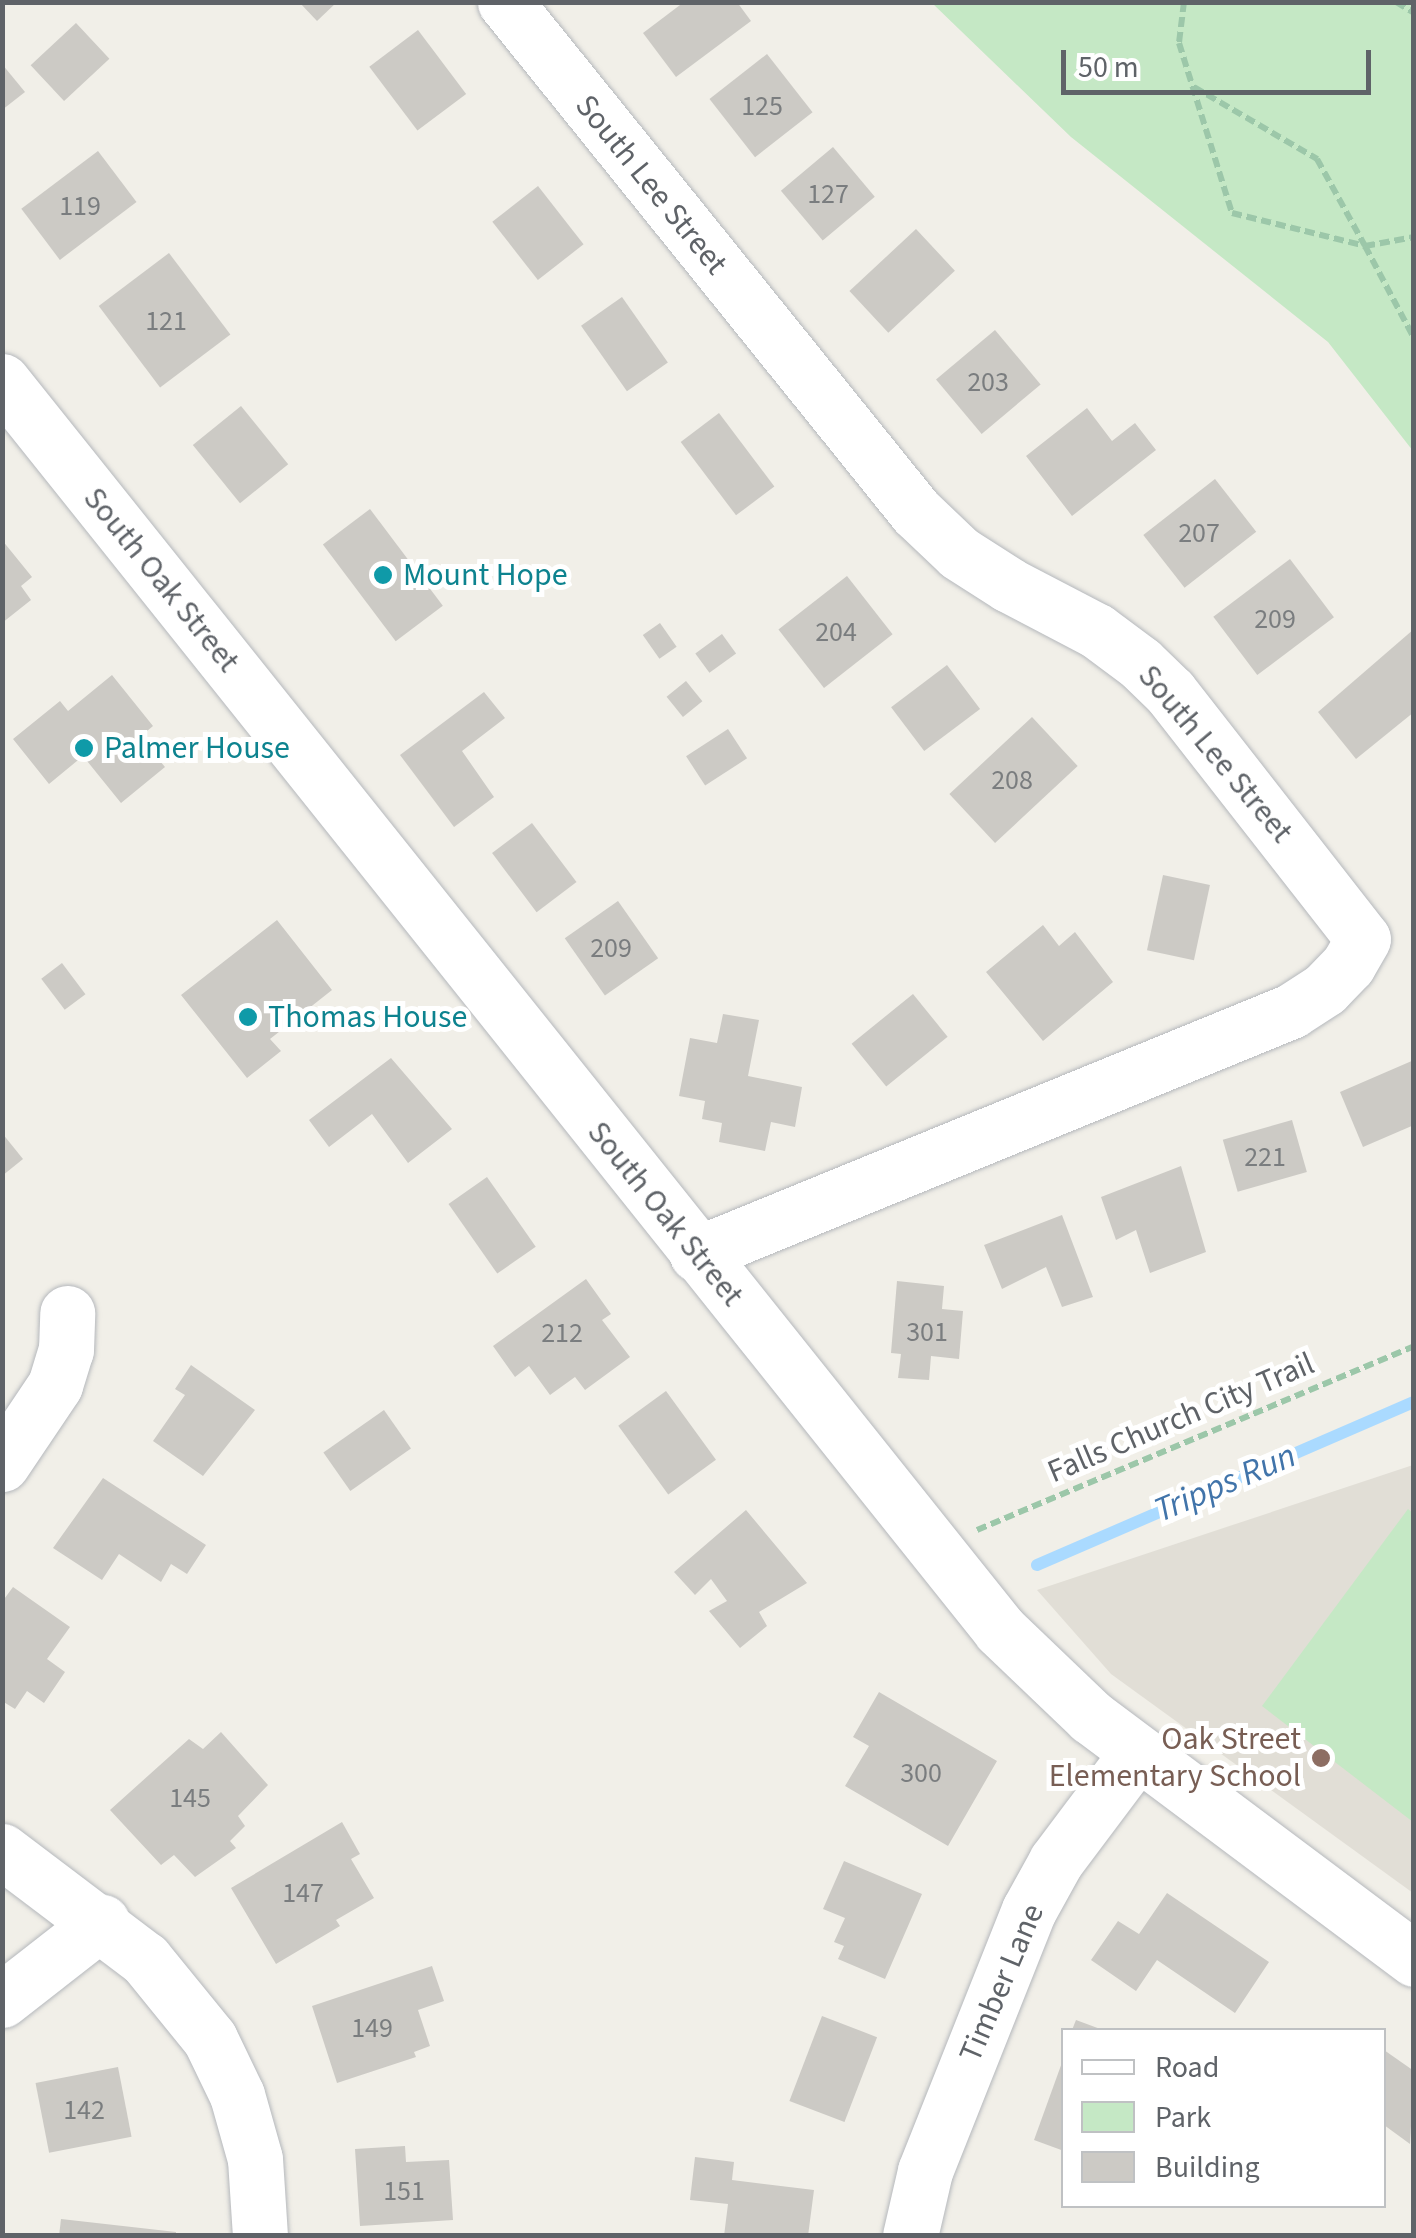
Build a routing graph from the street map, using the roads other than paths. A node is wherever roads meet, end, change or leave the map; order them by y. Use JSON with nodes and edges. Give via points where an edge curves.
{"nodes":[{"id":1,"x":505,"y":2,"type":"edge"},
{"id":2,"x":2,"y":381,"type":"edge"},
{"id":3,"x":696,"y":1254,"type":"junction"},
{"id":4,"x":66,"y":1313,"type":"dead end"},
{"id":5,"x":2,"y":1464,"type":"edge"},
{"id":6,"x":1137,"y":1752,"type":"junction"},
{"id":7,"x":2,"y":1851,"type":"edge"},
{"id":8,"x":102,"y":1922,"type":"junction"},
{"id":9,"x":1414,"y":1959,"type":"edge"},
{"id":10,"x":2,"y":2000,"type":"edge"},
{"id":11,"x":260,"y":2236,"type":"edge"},
{"id":12,"x":910,"y":2236,"type":"edge"}],
"edges":[{"from":1,"to":3,"type":"street","name":"South Lee Street","via":[[916,512],[959,553],[1098,631],[1150,672],[1363,939],[1325,989],[1291,1011]]},
{"from":2,"to":3,"type":"street","name":"South Oak Street"},
{"from":3,"to":6,"type":"street","name":"South Oak Street","via":[[959,1552],[986,1613],[1045,1677]]},
{"from":4,"to":5,"type":"street","via":[[66,1350],[55,1384]]},
{"from":6,"to":9,"type":"street","name":"South Oak Street"},
{"from":6,"to":12,"type":"street","name":"Timber Lane","via":[[1056,1861],[1029,1910],[925,2171]]},
{"from":7,"to":8,"type":"street"},
{"from":8,"to":10,"type":"street"},
{"from":8,"to":11,"type":"street","via":[[170,1985],[223,2063],[255,2158]]}]}
